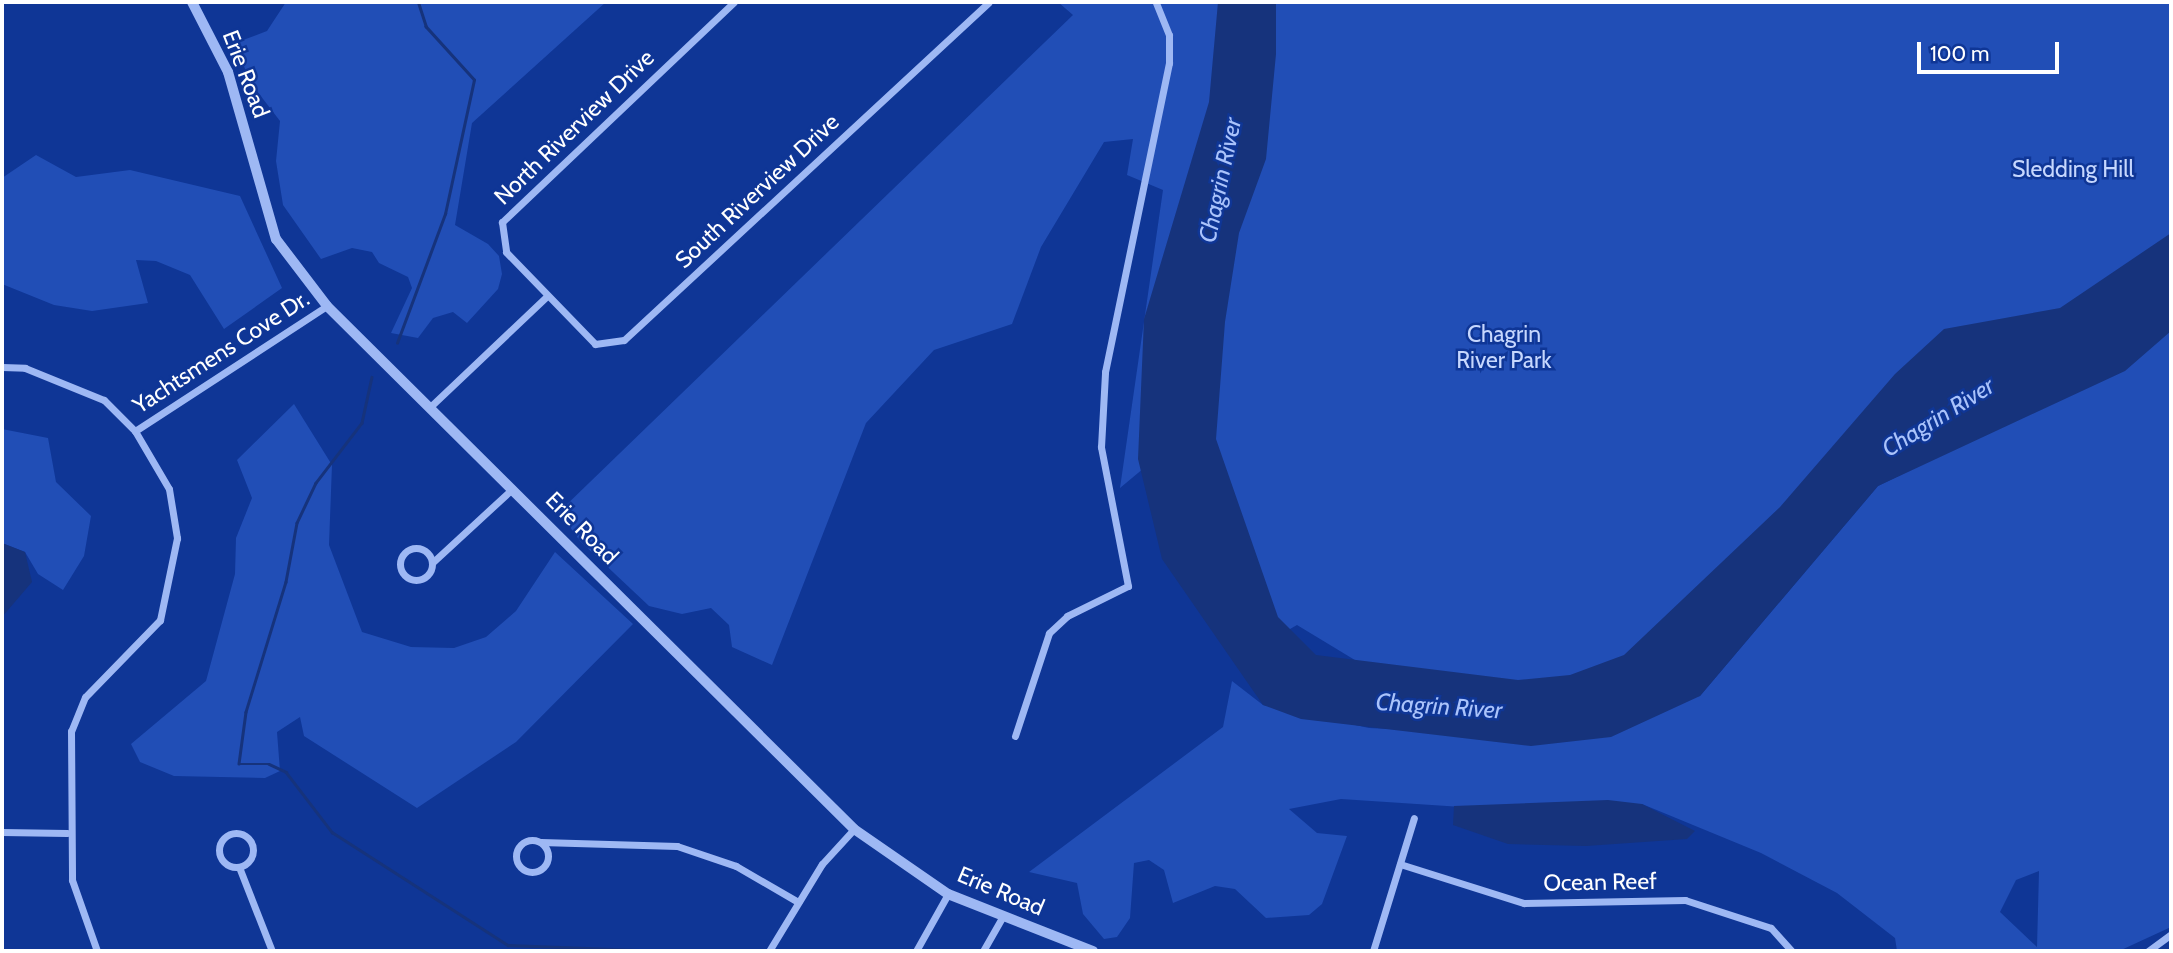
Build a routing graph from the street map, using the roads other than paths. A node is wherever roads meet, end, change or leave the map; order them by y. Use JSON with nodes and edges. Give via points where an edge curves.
{"nodes":[{"id":1,"x":192,"y":2,"type":"edge"},
{"id":2,"x":734,"y":2,"type":"edge"},
{"id":3,"x":989,"y":2,"type":"edge"},
{"id":4,"x":1156,"y":2,"type":"edge"},
{"id":5,"x":547,"y":296,"type":"junction"},
{"id":6,"x":327,"y":306,"type":"junction"},
{"id":7,"x":2,"y":367,"type":"edge"},
{"id":8,"x":430,"y":407,"type":"junction"},
{"id":9,"x":135,"y":430,"type":"junction"},
{"id":10,"x":512,"y":489,"type":"junction"},
{"id":11,"x":433,"y":562,"type":"junction"},
{"id":12,"x":1015,"y":736,"type":"dead end"},
{"id":13,"x":1414,"y":818,"type":"dead end"},
{"id":14,"x":854,"y":829,"type":"junction"},
{"id":15,"x":2,"y":832,"type":"edge"},
{"id":16,"x":67,"y":832,"type":"junction"},
{"id":17,"x":541,"y":842,"type":"junction"},
{"id":18,"x":1400,"y":864,"type":"junction"},
{"id":19,"x":239,"y":867,"type":"junction"},
{"id":20,"x":948,"y":894,"type":"junction"},
{"id":21,"x":798,"y":902,"type":"junction"},
{"id":22,"x":1003,"y":916,"type":"junction"},
{"id":23,"x":2171,"y":934,"type":"edge"},
{"id":24,"x":97,"y":951,"type":"edge"},
{"id":25,"x":272,"y":951,"type":"edge"},
{"id":26,"x":769,"y":951,"type":"edge"},
{"id":27,"x":916,"y":951,"type":"edge"},
{"id":28,"x":982,"y":951,"type":"edge"},
{"id":29,"x":1093,"y":951,"type":"edge"},
{"id":30,"x":1373,"y":951,"type":"edge"},
{"id":31,"x":1793,"y":951,"type":"edge"},
{"id":32,"x":2148,"y":951,"type":"edge"}],
"edges":[{"from":1,"to":6,"type":"street","name":"Erie Road","via":[[228,72],[276,239]]},
{"from":2,"to":5,"type":"street","name":"North Riverview Drive","via":[[502,222],[506,252]]},
{"from":3,"to":5,"type":"street","name":"South Riverview Drive","via":[[624,340],[595,344]]},
{"from":4,"to":12,"type":"street","via":[[1169,36],[1169,63],[1104,372],[1101,447],[1128,586],[1067,616],[1049,633]]},
{"from":5,"to":8,"type":"street"},
{"from":6,"to":8,"type":"street","name":"Erie Road"},
{"from":6,"to":9,"type":"street","name":"Yachtsmens Cove Dr."},
{"from":7,"to":9,"type":"street","via":[[25,368],[104,400]]},
{"from":8,"to":10,"type":"street","name":"Erie Road"},
{"from":9,"to":16,"type":"street","via":[[169,489],[177,538],[160,620],[85,697],[71,732]]},
{"from":10,"to":11,"type":"street"},
{"from":10,"to":14,"type":"street","name":"Erie Road"},
{"from":11,"to":11,"type":"street","via":[[430,573],[417,580],[403,573],[400,563],[408,550],[419,548]]},
{"from":13,"to":18,"type":"street"},
{"from":14,"to":20,"type":"street","name":"Erie Road"},
{"from":14,"to":21,"type":"street"},
{"from":15,"to":16,"type":"street"},
{"from":16,"to":24,"type":"street","via":[[72,880]]},
{"from":17,"to":17,"type":"street","via":[[519,846],[523,869],[539,870],[547,862]]},
{"from":17,"to":21,"type":"street","via":[[677,846],[736,866]]},
{"from":18,"to":30,"type":"street"},
{"from":18,"to":31,"type":"street","name":"Ocean Reef","via":[[1524,903],[1685,900],[1771,928]]},
{"from":19,"to":19,"type":"street","via":[[220,856],[219,845],[232,833],[243,834],[253,846],[249,862]]},
{"from":19,"to":25,"type":"street"},
{"from":20,"to":22,"type":"street","name":"Erie Road"},
{"from":20,"to":27,"type":"street"},
{"from":21,"to":26,"type":"street"},
{"from":22,"to":28,"type":"street"},
{"from":22,"to":29,"type":"street","name":"Erie Road"},
{"from":23,"to":32,"type":"street"}]}
